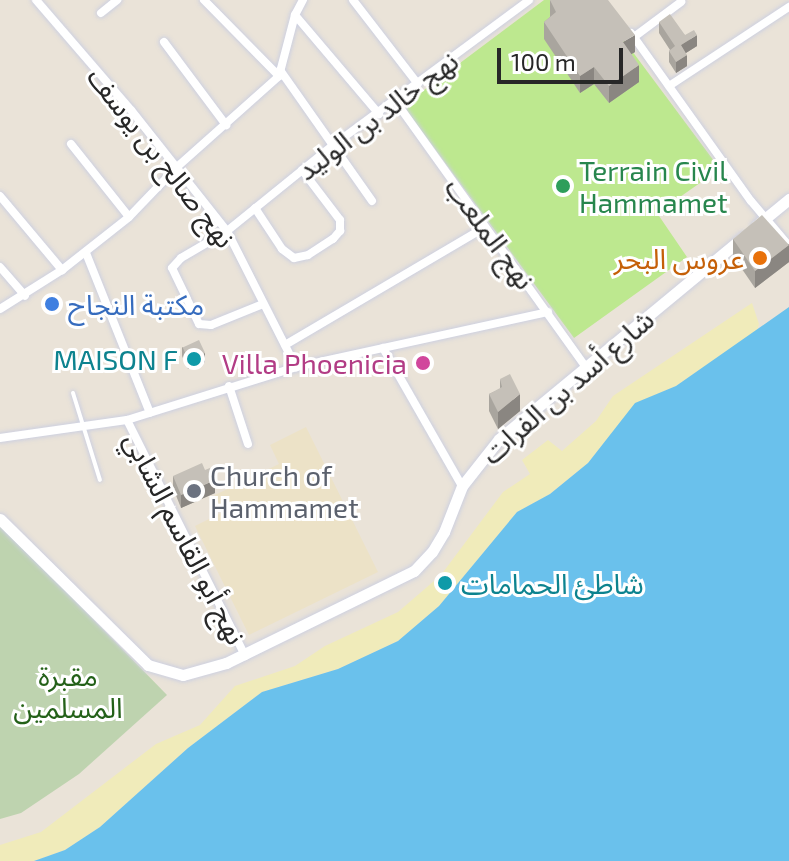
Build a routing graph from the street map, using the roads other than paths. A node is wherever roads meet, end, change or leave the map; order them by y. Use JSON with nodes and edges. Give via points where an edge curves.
{"nodes":[{"id":1,"x":36,"y":0,"type":"edge"},
{"id":2,"x":117,"y":0,"type":"edge"},
{"id":3,"x":204,"y":0,"type":"edge"},
{"id":4,"x":303,"y":0,"type":"edge"},
{"id":5,"x":353,"y":0,"type":"edge"},
{"id":6,"x":529,"y":0,"type":"edge"},
{"id":7,"x":681,"y":2,"type":"dead end"},
{"id":8,"x":789,"y":7,"type":"edge"},
{"id":9,"x":101,"y":13,"type":"dead end"},
{"id":10,"x":295,"y":15,"type":"junction"},
{"id":11,"x":625,"y":25,"type":"edge"},
{"id":12,"x":634,"y":37,"type":"junction"},
{"id":13,"x":164,"y":42,"type":"dead end"},
{"id":14,"x":279,"y":73,"type":"junction"},
{"id":15,"x":418,"y":84,"type":"junction"},
{"id":16,"x":669,"y":86,"type":"junction"},
{"id":17,"x":396,"y":102,"type":"junction"},
{"id":18,"x":379,"y":114,"type":"junction"},
{"id":19,"x":226,"y":125,"type":"junction"},
{"id":20,"x":71,"y":144,"type":"dead end"},
{"id":21,"x":332,"y":146,"type":"junction"},
{"id":22,"x":177,"y":167,"type":"junction"},
{"id":23,"x":302,"y":170,"type":"junction"},
{"id":24,"x":0,"y":196,"type":"edge"},
{"id":25,"x":789,"y":199,"type":"edge"},
{"id":26,"x":372,"y":201,"type":"dead end"},
{"id":27,"x":255,"y":208,"type":"junction"},
{"id":28,"x":129,"y":217,"type":"junction"},
{"id":29,"x":767,"y":217,"type":"junction"},
{"id":30,"x":485,"y":227,"type":"junction"},
{"id":31,"x":227,"y":231,"type":"junction"},
{"id":32,"x":789,"y":246,"type":"edge"},
{"id":33,"x":86,"y":253,"type":"junction"},
{"id":34,"x":0,"y":267,"type":"edge"},
{"id":35,"x":62,"y":270,"type":"junction"},
{"id":36,"x":25,"y":296,"type":"junction"},
{"id":37,"x":263,"y":304,"type":"junction"},
{"id":38,"x":0,"y":309,"type":"edge"},
{"id":39,"x":548,"y":312,"type":"junction"},
{"id":40,"x":285,"y":345,"type":"junction"},
{"id":41,"x":383,"y":348,"type":"junction"},
{"id":42,"x":585,"y":366,"type":"junction"},
{"id":43,"x":296,"y":367,"type":"junction"},
{"id":44,"x":229,"y":386,"type":"junction"},
{"id":45,"x":73,"y":393,"type":"dead end"},
{"id":46,"x":150,"y":413,"type":"junction"},
{"id":47,"x":127,"y":420,"type":"junction"},
{"id":48,"x":81,"y":427,"type":"junction"},
{"id":49,"x":0,"y":438,"type":"edge"},
{"id":50,"x":248,"y":444,"type":"dead end"},
{"id":51,"x":100,"y":480,"type":"dead end"},
{"id":52,"x":462,"y":486,"type":"junction"},
{"id":53,"x":0,"y":519,"type":"edge"},
{"id":54,"x":245,"y":656,"type":"junction"}],
"edges":[{"from":1,"to":22,"type":"street","name":"نهج صالح بن يوسف"},
{"from":2,"to":9,"type":"street"},
{"from":3,"to":14,"type":"street"},
{"from":4,"to":10,"type":"street"},
{"from":5,"to":15,"type":"street"},
{"from":6,"to":15,"type":"street","name":"نهج خالد بن الوليد"},
{"from":7,"to":12,"type":"street"},
{"from":8,"to":16,"type":"street"},
{"from":10,"to":14,"type":"street"},
{"from":10,"to":18,"type":"street"},
{"from":11,"to":12,"type":"street"},
{"from":12,"to":16,"type":"street"},
{"from":13,"to":19,"type":"street"},
{"from":14,"to":19,"type":"street"},
{"from":14,"to":21,"type":"street"},
{"from":15,"to":17,"type":"street","name":"نهج خالد بن الوليد"},
{"from":16,"to":29,"type":"street"},
{"from":17,"to":18,"type":"street","name":"نهج خالد بن الوليد"},
{"from":17,"to":30,"type":"street","name":"نهج الملعب"},
{"from":18,"to":21,"type":"street","name":"نهج خالد بن الوليد"},
{"from":19,"to":22,"type":"street"},
{"from":20,"to":28,"type":"street"},
{"from":21,"to":23,"type":"street","name":"نهج خالد بن الوليد"},
{"from":21,"to":26,"type":"street"},
{"from":22,"to":28,"type":"street"},
{"from":22,"to":31,"type":"street","name":"نهج صالح بن يوسف"},
{"from":23,"to":27,"type":"street","name":"نهج خالد بن الوليد"},
{"from":23,"to":27,"type":"street","via":[[340,220],[333,239],[294,258]]},
{"from":24,"to":35,"type":"street"},
{"from":25,"to":29,"type":"street","name":"شارع أسد بن الفرات"},
{"from":27,"to":31,"type":"street","name":"نهج خالد بن الوليد"},
{"from":28,"to":33,"type":"street"},
{"from":29,"to":32,"type":"street"},
{"from":29,"to":42,"type":"street","name":"شارع أسد بن الفرات"},
{"from":30,"to":39,"type":"street","name":"نهج الملعب"},
{"from":30,"to":40,"type":"street"},
{"from":31,"to":37,"type":"street","name":"نهج صالح بن يوسف"},
{"from":31,"to":37,"type":"street","name":"نهج خالد بن الوليد","via":[[172,268],[195,321],[211,325]]},
{"from":33,"to":35,"type":"street"},
{"from":33,"to":46,"type":"street"},
{"from":34,"to":36,"type":"street"},
{"from":35,"to":36,"type":"street"},
{"from":36,"to":38,"type":"street"},
{"from":37,"to":40,"type":"street","name":"نهج صالح بن يوسف"},
{"from":39,"to":41,"type":"street"},
{"from":39,"to":42,"type":"street","name":"نهج الملعب"},
{"from":40,"to":43,"type":"street","name":"نهج صالح بن يوسف"},
{"from":41,"to":43,"type":"street"},
{"from":41,"to":52,"type":"street"},
{"from":42,"to":52,"type":"street","name":"شارع أسد بن الفرات","via":[[499,439]]},
{"from":43,"to":44,"type":"street"},
{"from":44,"to":46,"type":"street"},
{"from":44,"to":50,"type":"street"},
{"from":45,"to":48,"type":"lane"},
{"from":46,"to":47,"type":"street"},
{"from":47,"to":48,"type":"street"},
{"from":47,"to":54,"type":"street","name":"نهج أبو القاسم الشابي"},
{"from":48,"to":49,"type":"street"},
{"from":48,"to":51,"type":"lane"},
{"from":52,"to":54,"type":"street","name":"شارع أسد بن الفرات","via":[[444,532],[414,571]]},
{"from":53,"to":54,"type":"street","name":"شارع أسد بن الفرات","via":[[148,665],[194,674]]}]}
